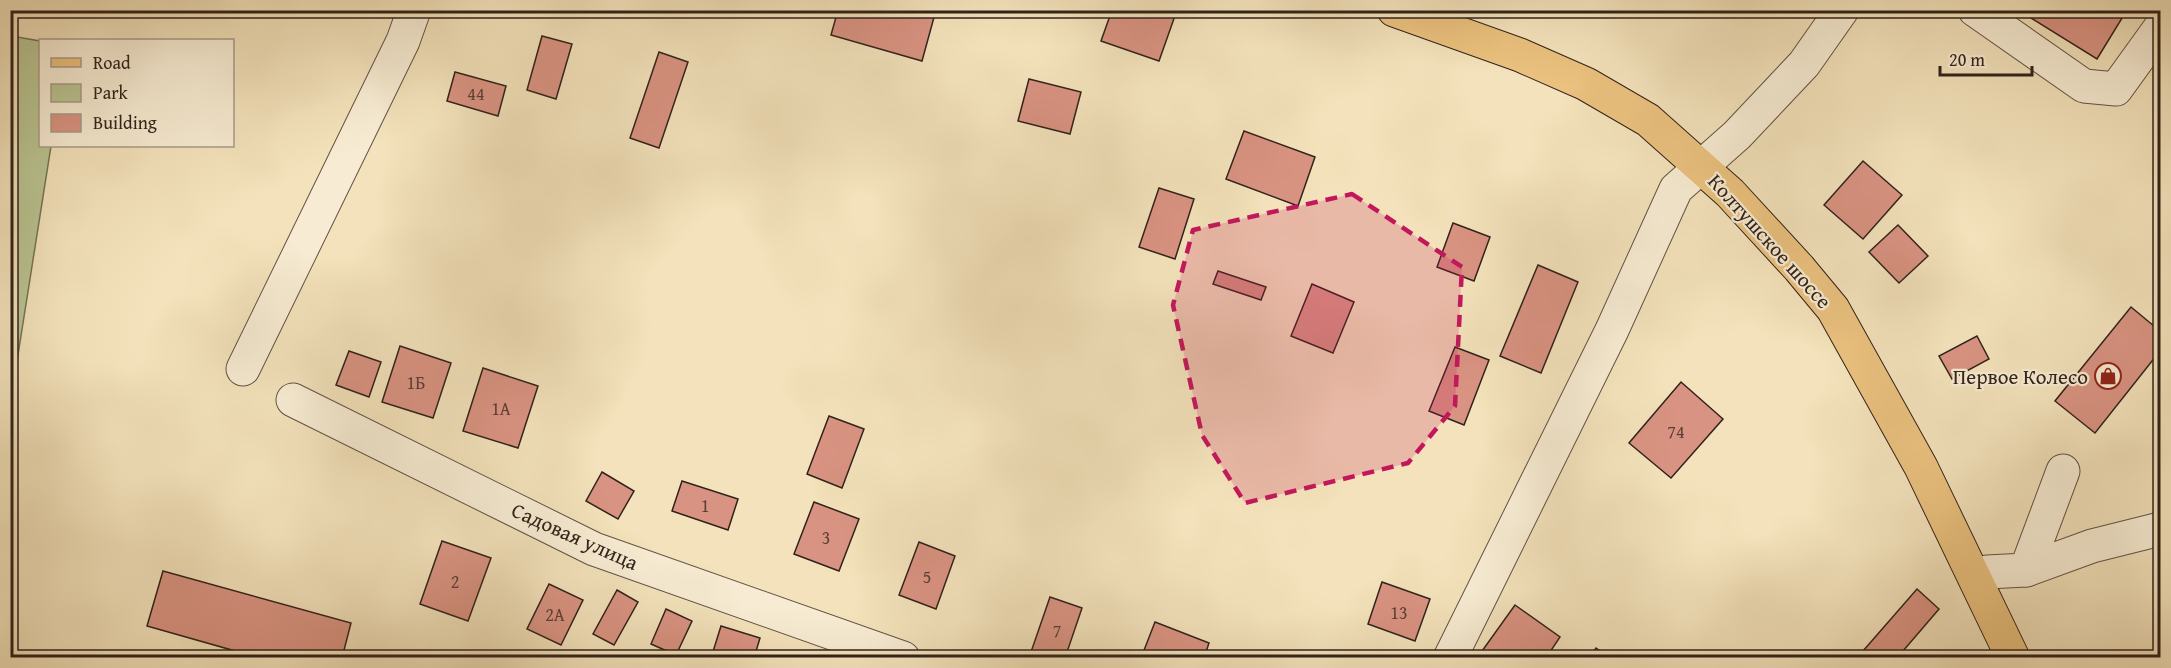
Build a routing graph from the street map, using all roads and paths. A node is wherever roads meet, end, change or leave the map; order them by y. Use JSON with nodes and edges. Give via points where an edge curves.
{"nodes":[{"id":1,"x":414,"y":10,"type":"edge"},
{"id":2,"x":1394,"y":10,"type":"edge"},
{"id":3,"x":1842,"y":10,"type":"edge"},
{"id":4,"x":1975,"y":10,"type":"edge"},
{"id":5,"x":2160,"y":28,"type":"edge"},
{"id":6,"x":1702,"y":167,"type":"junction"},
{"id":7,"x":243,"y":369,"type":"dead end"},
{"id":8,"x":293,"y":400,"type":"dead end"},
{"id":9,"x":2063,"y":471,"type":"dead end"},
{"id":10,"x":2160,"y":529,"type":"edge"},
{"id":11,"x":2026,"y":570,"type":"junction"},
{"id":12,"x":1976,"y":579,"type":"junction"},
{"id":13,"x":903,"y":657,"type":"edge"},
{"id":14,"x":1450,"y":657,"type":"edge"},
{"id":15,"x":2013,"y":657,"type":"edge"}],
"edges":[{"from":1,"to":7,"type":"street","via":[[403,41]]},
{"from":2,"to":6,"type":"main road","name":"Колтушское шоссе","via":[[1520,55],[1586,84],[1648,120]]},
{"from":3,"to":6,"type":"street","via":[[1804,64]]},
{"from":4,"to":5,"type":"street","via":[[2084,86],[2116,88]]},
{"from":6,"to":12,"type":"main road","name":"Колтушское шоссе","via":[[1833,309],[1921,467]]},
{"from":6,"to":14,"type":"street","via":[[1676,189],[1612,330]]},
{"from":8,"to":13,"type":"street","name":"Садовая улица","via":[[594,549]]},
{"from":9,"to":11,"type":"street"},
{"from":10,"to":11,"type":"street","via":[[2092,546]]},
{"from":11,"to":12,"type":"street","via":[[1987,572]]},
{"from":12,"to":15,"type":"main road","name":"Колтушское шоссе"}]}
